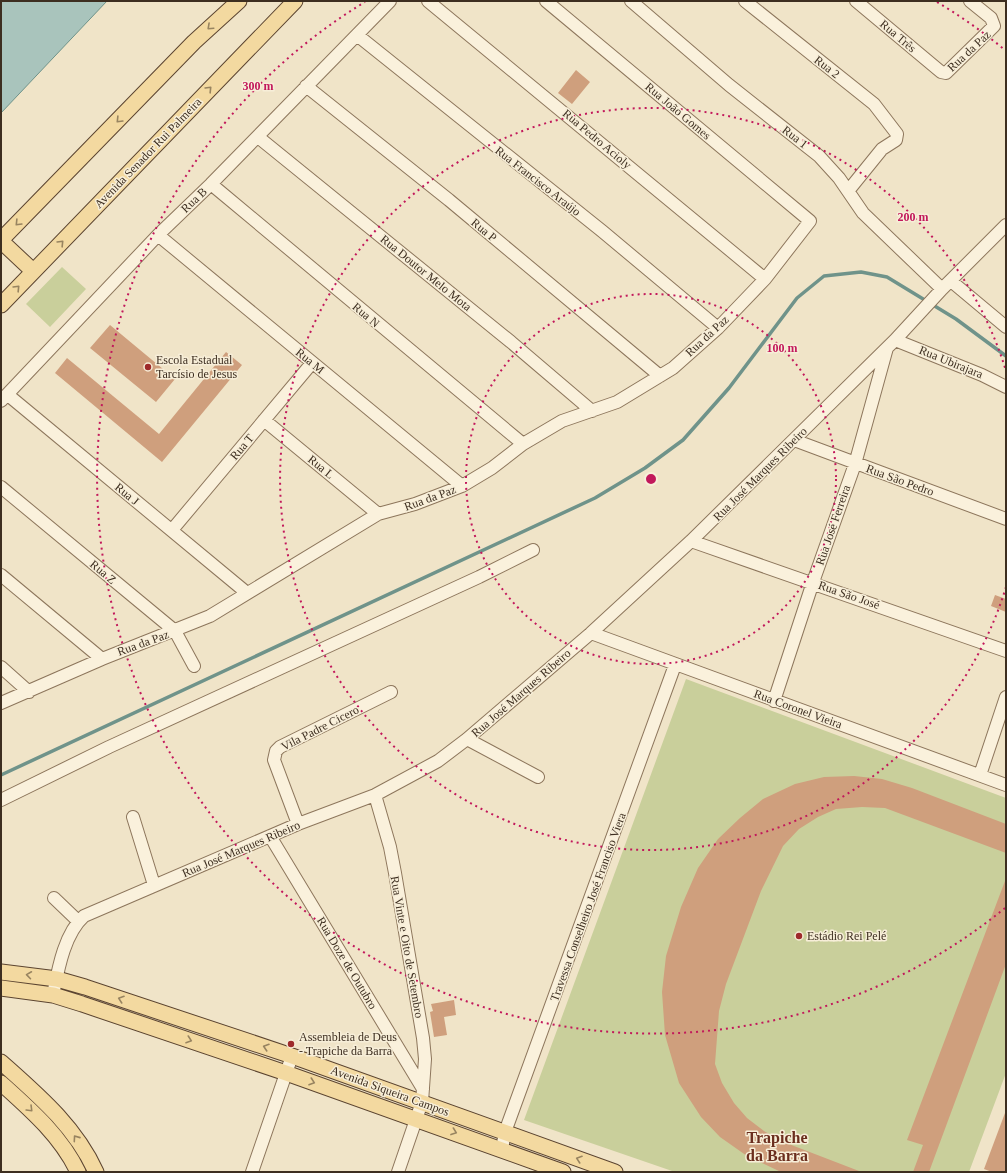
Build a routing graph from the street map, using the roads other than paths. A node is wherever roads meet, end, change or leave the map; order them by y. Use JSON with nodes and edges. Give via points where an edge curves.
{"nodes":[{"id":1,"x":239,"y":1,"type":"edge"},
{"id":2,"x":295,"y":1,"type":"edge"},
{"id":3,"x":390,"y":1,"type":"edge"},
{"id":4,"x":428,"y":1,"type":"edge"},
{"id":5,"x":546,"y":1,"type":"edge"},
{"id":6,"x":631,"y":1,"type":"edge"},
{"id":7,"x":746,"y":1,"type":"edge"},
{"id":8,"x":856,"y":1,"type":"edge"},
{"id":9,"x":970,"y":1,"type":"edge"},
{"id":10,"x":357,"y":35,"type":"junction"},
{"id":11,"x":941,"y":72,"type":"joint"},
{"id":12,"x":306,"y":86,"type":"junction"},
{"id":13,"x":258,"y":137,"type":"junction"},
{"id":14,"x":211,"y":184,"type":"junction"},
{"id":15,"x":848,"y":191,"type":"junction"},
{"id":16,"x":810,"y":221,"type":"joint"},
{"id":17,"x":1006,"y":225,"type":"edge"},
{"id":18,"x":158,"y":235,"type":"junction"},
{"id":19,"x":1,"y":241,"type":"edge"},
{"id":20,"x":33,"y":271,"type":"junction"},
{"id":21,"x":765,"y":279,"type":"junction"},
{"id":22,"x":945,"y":287,"type":"junction"},
{"id":23,"x":1,"y":305,"type":"edge"},
{"id":24,"x":1006,"y":327,"type":"edge"},
{"id":25,"x":718,"y":328,"type":"junction"},
{"id":26,"x":891,"y":343,"type":"junction"},
{"id":27,"x":312,"y":363,"type":"junction"},
{"id":28,"x":660,"y":376,"type":"junction"},
{"id":29,"x":1006,"y":387,"type":"edge"},
{"id":30,"x":4,"y":398,"type":"edge"},
{"id":31,"x":592,"y":411,"type":"junction"},
{"id":32,"x":264,"y":420,"type":"junction"},
{"id":33,"x":794,"y":440,"type":"junction"},
{"id":34,"x":523,"y":444,"type":"junction"},
{"id":35,"x":854,"y":464,"type":"junction"},
{"id":36,"x":462,"y":486,"type":"junction"},
{"id":37,"x":1,"y":487,"type":"edge"},
{"id":38,"x":378,"y":514,"type":"junction"},
{"id":39,"x":1006,"y":519,"type":"edge"},
{"id":40,"x":172,"y":530,"type":"junction"},
{"id":41,"x":692,"y":541,"type":"junction"},
{"id":42,"x":533,"y":550,"type":"dead end"},
{"id":43,"x":1,"y":575,"type":"edge"},
{"id":44,"x":813,"y":582,"type":"junction"},
{"id":45,"x":247,"y":593,"type":"junction"},
{"id":46,"x":175,"y":632,"type":"junction"},
{"id":47,"x":591,"y":633,"type":"junction"},
{"id":48,"x":1006,"y":651,"type":"edge"},
{"id":49,"x":102,"y":658,"type":"junction"},
{"id":50,"x":675,"y":665,"type":"junction"},
{"id":51,"x":194,"y":666,"type":"dead end"},
{"id":52,"x":1,"y":667,"type":"edge"},
{"id":53,"x":29,"y":692,"type":"junction"},
{"id":54,"x":391,"y":692,"type":"dead end"},
{"id":55,"x":1006,"y":697,"type":"edge"},
{"id":56,"x":774,"y":701,"type":"junction"},
{"id":57,"x":1,"y":703,"type":"edge"},
{"id":58,"x":468,"y":739,"type":"junction"},
{"id":59,"x":980,"y":775,"type":"junction"},
{"id":60,"x":538,"y":777,"type":"dead end"},
{"id":61,"x":1006,"y":785,"type":"edge"},
{"id":62,"x":375,"y":795,"type":"junction"},
{"id":63,"x":1,"y":800,"type":"edge"},
{"id":64,"x":133,"y":817,"type":"dead end"},
{"id":65,"x":298,"y":824,"type":"junction"},
{"id":66,"x":270,"y":836,"type":"junction"},
{"id":67,"x":152,"y":880,"type":"junction"},
{"id":68,"x":54,"y":898,"type":"dead end"},
{"id":69,"x":78,"y":921,"type":"junction"},
{"id":70,"x":1,"y":972,"type":"edge"},
{"id":71,"x":57,"y":979,"type":"junction"},
{"id":72,"x":1,"y":988,"type":"edge"},
{"id":73,"x":53,"y":995,"type":"junction"},
{"id":74,"x":292,"y":1056,"type":"junction"},
{"id":75,"x":1,"y":1062,"type":"edge"},
{"id":76,"x":286,"y":1073,"type":"junction"},
{"id":77,"x":1,"y":1083,"type":"edge"},
{"id":78,"x":422,"y":1095,"type":"junction"},
{"id":79,"x":417,"y":1119,"type":"junction"},
{"id":80,"x":505,"y":1132,"type":"junction"},
{"id":81,"x":502,"y":1149,"type":"junction"},
{"id":82,"x":552,"y":1150,"type":"junction"},
{"id":83,"x":546,"y":1169,"type":"edge"},
{"id":84,"x":78,"y":1172,"type":"edge"},
{"id":85,"x":96,"y":1172,"type":"edge"},
{"id":86,"x":252,"y":1172,"type":"edge"},
{"id":87,"x":398,"y":1172,"type":"edge"},
{"id":88,"x":563,"y":1172,"type":"edge"},
{"id":89,"x":615,"y":1172,"type":"edge"}],
"edges":[{"from":1,"to":19,"type":"main road","one_way":true,"via":[[194,42]]},
{"from":20,"to":2,"type":"main road","name":"Avenida Senador Rui Palmeira","one_way":true},
{"from":3,"to":10,"type":"street","name":"Rua B"},
{"from":4,"to":21,"type":"street","name":"Rua Pedro Acioly"},
{"from":5,"to":16,"type":"street","name":"Rua João Gomes"},
{"from":6,"to":15,"type":"street","name":"Rua 1","via":[[729,85],[819,156],[831,167]]},
{"from":7,"to":15,"type":"street","name":"Rua 2","via":[[874,104],[897,134],[896,140],[882,149]]},
{"from":8,"to":11,"type":"street","name":"Rua Três"},
{"from":9,"to":11,"type":"street","name":"Rua da Paz","via":[[991,18],[994,26],[949,71]]},
{"from":10,"to":12,"type":"street","name":"Rua B"},
{"from":10,"to":25,"type":"street","name":"Rua Francisco Araújo","via":[[602,231]]},
{"from":12,"to":13,"type":"street","name":"Rua B"},
{"from":12,"to":28,"type":"street","name":"Rua P","via":[[449,200]]},
{"from":13,"to":14,"type":"street","name":"Rua B"},
{"from":13,"to":31,"type":"street","name":"Rua Doutor Melo Mota"},
{"from":14,"to":18,"type":"street","name":"Rua B"},
{"from":14,"to":34,"type":"street","name":"Rua N"},
{"from":15,"to":22,"type":"street","name":"Rua 1","via":[[863,213]]},
{"from":16,"to":21,"type":"street","name":"Rua da Paz"},
{"from":17,"to":22,"type":"street","name":"Rua José Marques Ribeiro"},
{"from":18,"to":27,"type":"street","name":"Rua M"},
{"from":18,"to":30,"type":"street","name":"Rua B"},
{"from":19,"to":20,"type":"main road"},
{"from":23,"to":20,"type":"main road","name":"Avenida Senador Rui Palmeira","one_way":true},
{"from":21,"to":25,"type":"street","name":"Rua da Paz"},
{"from":22,"to":24,"type":"street","name":"Rua 1"},
{"from":22,"to":26,"type":"street","name":"Rua José Marques Ribeiro"},
{"from":25,"to":28,"type":"street","name":"Rua da Paz","via":[[673,368]]},
{"from":26,"to":29,"type":"street","name":"Rua Ubirajara","via":[[982,375]]},
{"from":26,"to":33,"type":"street","name":"Rua José Marques Ribeiro"},
{"from":26,"to":35,"type":"street","name":"Rua José Ferreira"},
{"from":27,"to":32,"type":"street","name":"Rua T"},
{"from":27,"to":36,"type":"street","name":"Rua M"},
{"from":28,"to":31,"type":"street","name":"Rua da Paz","via":[[617,402]]},
{"from":30,"to":40,"type":"street","name":"Rua J"},
{"from":31,"to":34,"type":"street","name":"Rua da Paz","via":[[562,421]]},
{"from":32,"to":38,"type":"street","name":"Rua L"},
{"from":32,"to":40,"type":"street","name":"Rua T"},
{"from":33,"to":35,"type":"street","name":"Rua São Pedro"},
{"from":33,"to":41,"type":"street","name":"Rua José Marques Ribeiro"},
{"from":34,"to":36,"type":"street","name":"Rua da Paz","via":[[492,468]]},
{"from":35,"to":39,"type":"street","name":"Rua São Pedro"},
{"from":35,"to":44,"type":"street","name":"Rua José Ferreira"},
{"from":36,"to":38,"type":"street","name":"Rua da Paz","via":[[415,504]]},
{"from":37,"to":46,"type":"street","name":"Rua Z"},
{"from":38,"to":45,"type":"street","name":"Rua da Paz"},
{"from":40,"to":45,"type":"street","name":"Rua J"},
{"from":41,"to":44,"type":"street","name":"Rua São José"},
{"from":41,"to":47,"type":"street","name":"Rua José Marques Ribeiro"},
{"from":42,"to":63,"type":"street","via":[[480,577],[109,746]]},
{"from":43,"to":49,"type":"street"},
{"from":44,"to":48,"type":"street","name":"Rua São José"},
{"from":44,"to":56,"type":"street","name":"Rua José Ferreira"},
{"from":45,"to":46,"type":"street","name":"Rua da Paz","via":[[210,616]]},
{"from":46,"to":49,"type":"street","name":"Rua da Paz"},
{"from":46,"to":51,"type":"street","name":"Rua Z"},
{"from":47,"to":50,"type":"street","name":"Rua Coronel Vieira"},
{"from":47,"to":58,"type":"street","name":"Rua José Marques Ribeiro"},
{"from":49,"to":53,"type":"street","name":"Rua da Paz"},
{"from":50,"to":56,"type":"street","name":"Rua Coronel Vieira"},
{"from":50,"to":80,"type":"street","name":"Travessa Conselheiro José Franciso Viera"},
{"from":52,"to":53,"type":"street"},
{"from":53,"to":57,"type":"street","name":"Rua da Paz"},
{"from":54,"to":65,"type":"street","name":"Vila Padre Cicero","via":[[276,751],[274,760]]},
{"from":55,"to":59,"type":"street"},
{"from":56,"to":59,"type":"street","name":"Rua Coronel Vieira"},
{"from":58,"to":60,"type":"street"},
{"from":58,"to":62,"type":"street","name":"Rua José Marques Ribeiro","via":[[438,761]]},
{"from":59,"to":61,"type":"street","name":"Rua Coronel Vieira"},
{"from":62,"to":65,"type":"street","name":"Rua José Marques Ribeiro"},
{"from":62,"to":78,"type":"street","name":"Rua Vinte e Oito de Setembro","via":[[390,847],[423,1038],[425,1059]]},
{"from":64,"to":67,"type":"street"},
{"from":65,"to":66,"type":"street","name":"Rua José Marques Ribeiro"},
{"from":66,"to":67,"type":"street","name":"Rua José Marques Ribeiro"},
{"from":66,"to":78,"type":"street","name":"Rua Doze de Outubro"},
{"from":67,"to":69,"type":"street","name":"Rua José Marques Ribeiro"},
{"from":68,"to":69,"type":"street"},
{"from":69,"to":71,"type":"street","via":[[67,944]]},
{"from":71,"to":70,"type":"main road","name":"Avenida Siqueira Campos","one_way":true},
{"from":71,"to":73,"type":"street"},
{"from":74,"to":71,"type":"main road","name":"Avenida Siqueira Campos","one_way":true},
{"from":72,"to":73,"type":"main road","name":"Avenida Siqueira Campos"},
{"from":73,"to":76,"type":"main road","name":"Avenida Siqueira Campos","one_way":true},
{"from":74,"to":76,"type":"street"},
{"from":74,"to":78,"type":"main road","name":"Avenida Siqueira Campos"},
{"from":85,"to":75,"type":"main road","one_way":true,"via":[[67,1125]]},
{"from":76,"to":79,"type":"main road","name":"Avenida Siqueira Campos","one_way":true},
{"from":76,"to":86,"type":"street"},
{"from":77,"to":84,"type":"main road","one_way":true,"via":[[53,1133]]},
{"from":78,"to":79,"type":"street","name":"Rua Vinte e Oito de Setembro"},
{"from":78,"to":80,"type":"main road","name":"Avenida Siqueira Campos"},
{"from":79,"to":81,"type":"main road","name":"Avenida Siqueira Campos","one_way":true},
{"from":79,"to":87,"type":"street","name":"Rua Vinte e Oito de Setembro"},
{"from":80,"to":81,"type":"street","name":"Travessa Conselheiro José Franciso Viera"},
{"from":80,"to":82,"type":"main road","name":"Avenida Siqueira Campos"},
{"from":81,"to":83,"type":"main road","name":"Avenida Siqueira Campos"},
{"from":82,"to":83,"type":"street"},
{"from":89,"to":82,"type":"main road","name":"Avenida Siqueira Campos","one_way":true},
{"from":83,"to":88,"type":"main road","name":"Avenida Siqueira Campos"}]}
